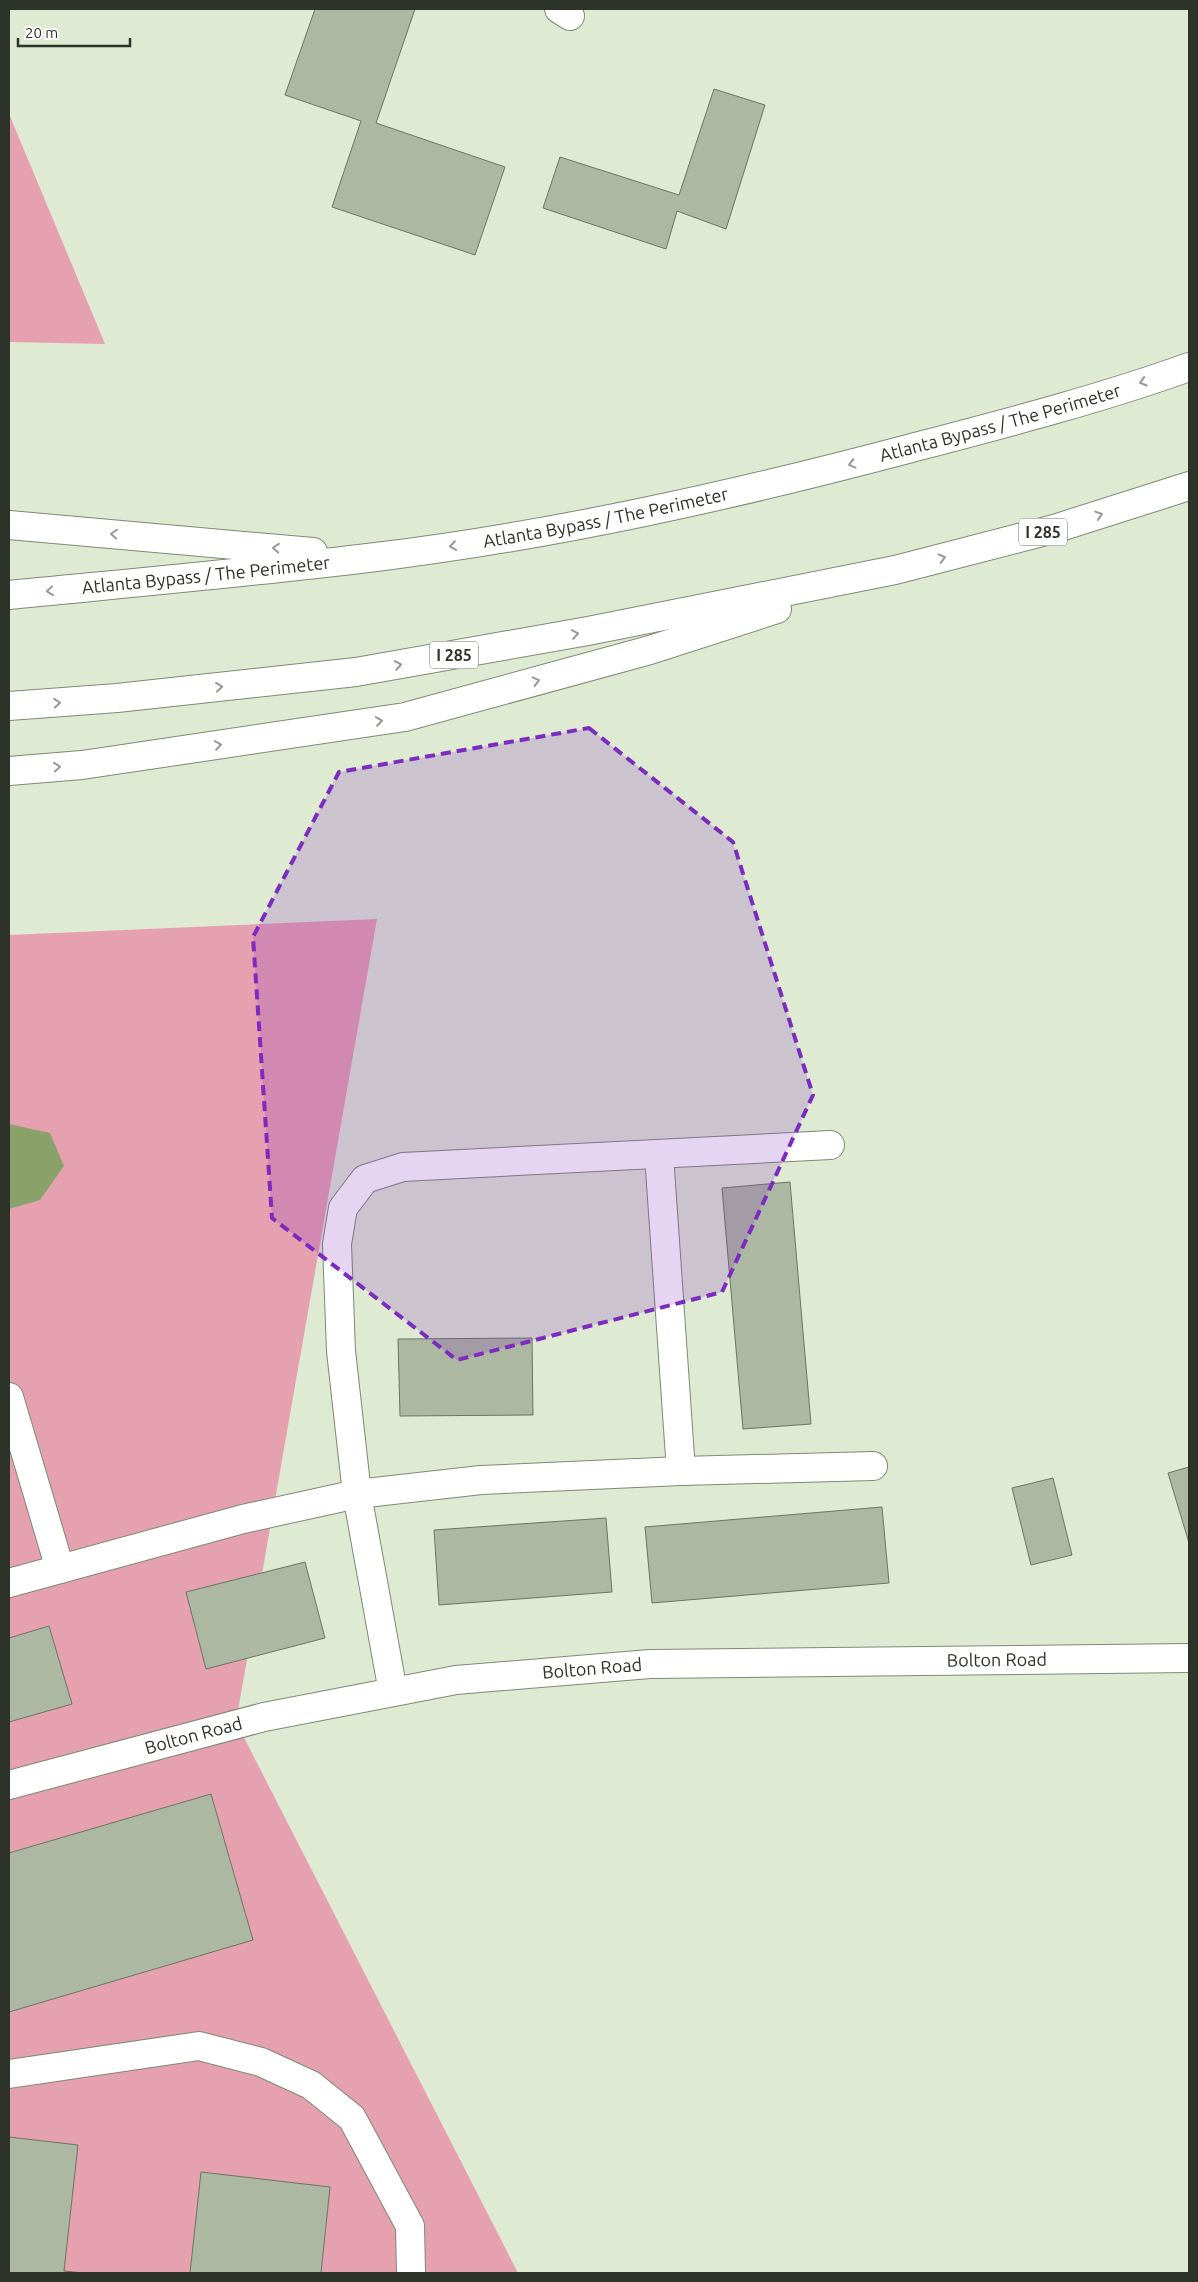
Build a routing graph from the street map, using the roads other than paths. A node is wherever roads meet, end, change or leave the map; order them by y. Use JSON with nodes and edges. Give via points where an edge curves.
{"nodes":[{"id":1,"x":1189,"y":367,"type":"edge"},
{"id":2,"x":1189,"y":486,"type":"edge"},
{"id":3,"x":9,"y":525,"type":"edge"},
{"id":4,"x":377,"y":557,"type":"junction"},
{"id":5,"x":895,"y":570,"type":"junction"},
{"id":6,"x":9,"y":595,"type":"edge"},
{"id":7,"x":9,"y":706,"type":"edge"},
{"id":8,"x":9,"y":771,"type":"edge"},
{"id":9,"x":830,"y":1146,"type":"dead end"},
{"id":10,"x":659,"y":1155,"type":"junction"},
{"id":11,"x":9,"y":1397,"type":"edge"},
{"id":12,"x":874,"y":1466,"type":"dead end"},
{"id":13,"x":681,"y":1471,"type":"junction"},
{"id":14,"x":357,"y":1494,"type":"junction"},
{"id":15,"x":60,"y":1569,"type":"junction"},
{"id":16,"x":9,"y":1583,"type":"edge"},
{"id":17,"x":1189,"y":1658,"type":"edge"},
{"id":18,"x":392,"y":1692,"type":"junction"},
{"id":19,"x":9,"y":1786,"type":"edge"},
{"id":20,"x":9,"y":2074,"type":"edge"},
{"id":21,"x":411,"y":2273,"type":"edge"}],
"edges":[{"from":1,"to":4,"type":"main road","name":"Atlanta Bypass / The Perimeter","one_way":true,"via":[[982,429],[700,501],[587,524]]},
{"from":5,"to":2,"type":"main road","number":"I 285","one_way":true,"via":[[1054,529]]},
{"from":4,"to":3,"type":"main road","one_way":true},
{"from":4,"to":6,"type":"main road","name":"Atlanta Bypass / The Perimeter","one_way":true},
{"from":7,"to":5,"type":"main road","number":"I 285","one_way":true,"via":[[117,698],[356,672],[588,631]]},
{"from":8,"to":5,"type":"main road","one_way":true,"via":[[82,765],[405,717],[650,650]]},
{"from":9,"to":10,"type":"main road"},
{"from":10,"to":13,"type":"main road"},
{"from":10,"to":14,"type":"main road","via":[[403,1168],[365,1179],[343,1208],[337,1244],[342,1350]]},
{"from":11,"to":15,"type":"main road"},
{"from":12,"to":13,"type":"main road"},
{"from":13,"to":14,"type":"main road","via":[[482,1480]]},
{"from":14,"to":15,"type":"main road","via":[[243,1519]]},
{"from":14,"to":18,"type":"main road"},
{"from":15,"to":16,"type":"main road"},
{"from":17,"to":18,"type":"main road","name":"Bolton Road","via":[[650,1664],[456,1680]]},
{"from":18,"to":19,"type":"main road","name":"Bolton Road","via":[[264,1717]]},
{"from":20,"to":21,"type":"main road","via":[[199,2046],[261,2062],[312,2085],[352,2118],[410,2226]]}]}
